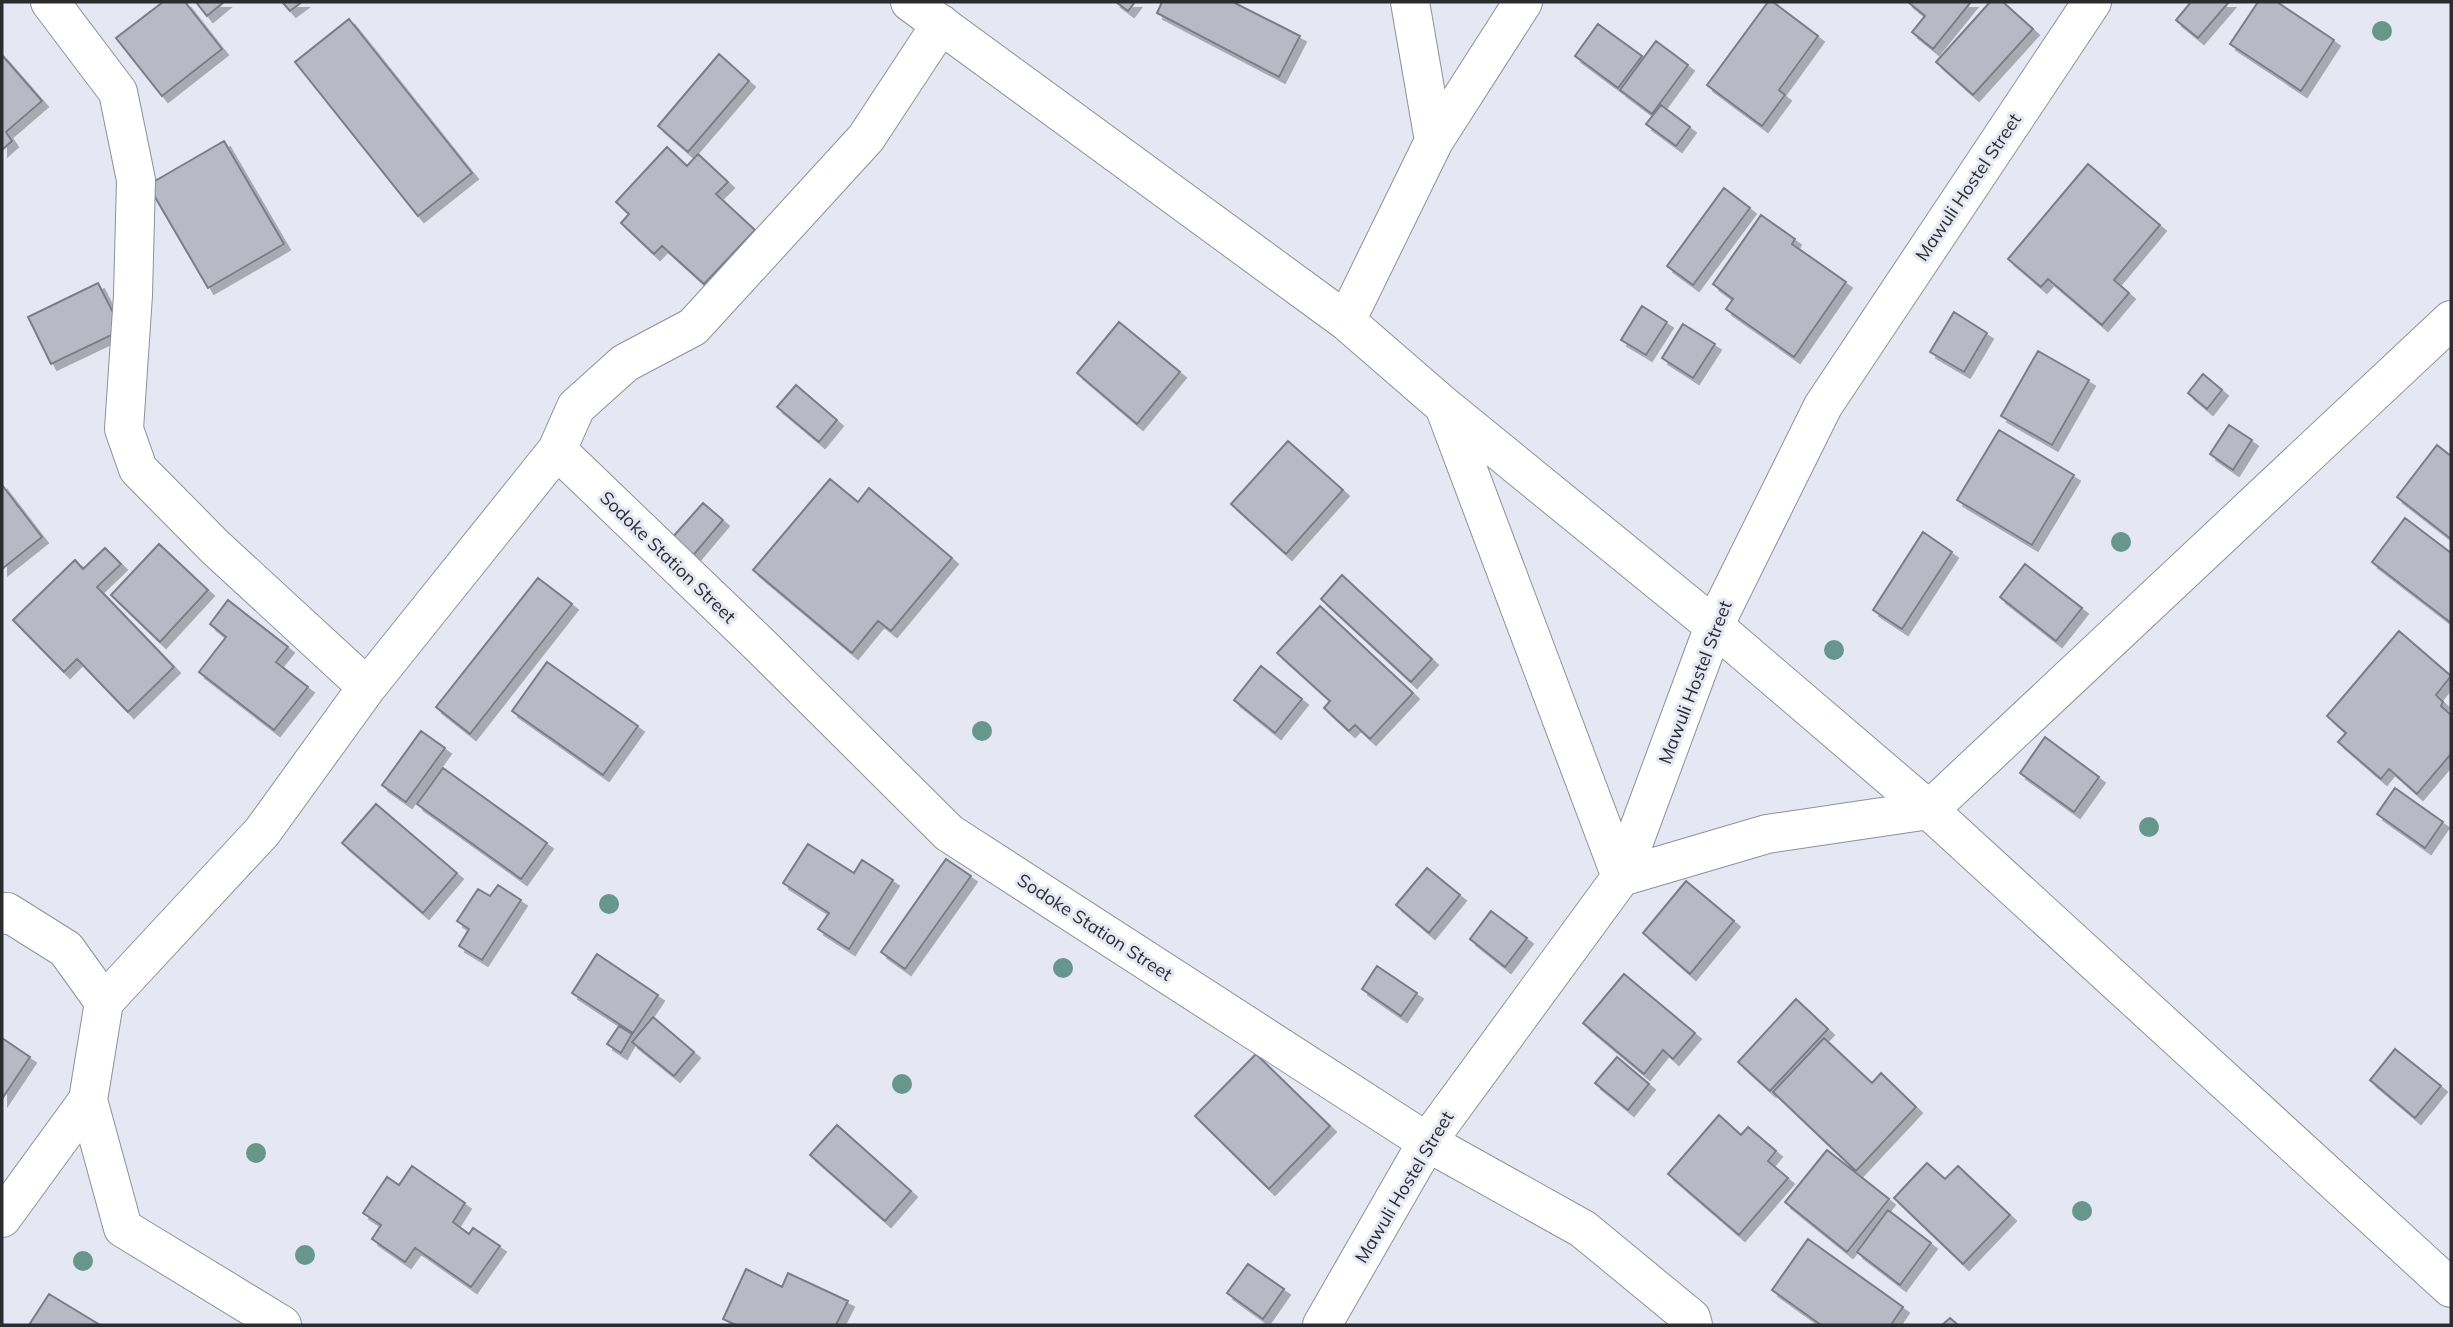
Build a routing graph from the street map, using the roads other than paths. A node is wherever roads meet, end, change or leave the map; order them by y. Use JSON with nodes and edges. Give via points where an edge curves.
{"nodes":[{"id":1,"x":50,"y":2,"type":"edge"},
{"id":2,"x":910,"y":2,"type":"edge"},
{"id":3,"x":1410,"y":2,"type":"edge"},
{"id":4,"x":1523,"y":2,"type":"edge"},
{"id":5,"x":2092,"y":2,"type":"edge"},
{"id":6,"x":941,"y":24,"type":"junction"},
{"id":7,"x":1434,"y":141,"type":"junction"},
{"id":8,"x":2451,"y":320,"type":"edge"},
{"id":9,"x":1346,"y":321,"type":"junction"},
{"id":10,"x":1444,"y":406,"type":"junction"},
{"id":11,"x":557,"y":450,"type":"junction"},
{"id":12,"x":1714,"y":626,"type":"junction"},
{"id":13,"x":368,"y":687,"type":"junction"},
{"id":14,"x":1929,"y":810,"type":"junction"},
{"id":15,"x":1621,"y":877,"type":"junction"},
{"id":16,"x":4,"y":909,"type":"edge"},
{"id":17,"x":104,"y":1002,"type":"junction"},
{"id":18,"x":88,"y":1100,"type":"junction"},
{"id":19,"x":1427,"y":1142,"type":"junction"},
{"id":20,"x":2,"y":1218,"type":"edge"},
{"id":21,"x":2451,"y":1289,"type":"edge"},
{"id":22,"x":282,"y":1325,"type":"edge"},
{"id":23,"x":1322,"y":1325,"type":"edge"},
{"id":24,"x":1693,"y":1325,"type":"edge"}],
"edges":[{"from":1,"to":13,"type":"street","via":[[118,92],[136,180],[124,429],[138,469],[215,547]]},
{"from":2,"to":6,"type":"street"},
{"from":3,"to":7,"type":"street"},
{"from":4,"to":7,"type":"street"},
{"from":5,"to":12,"type":"street","name":"Mawuli Hostel Street","via":[[1824,407]]},
{"from":6,"to":9,"type":"street"},
{"from":6,"to":11,"type":"street","via":[[866,138],[693,327],[625,363],[576,407]]},
{"from":7,"to":9,"type":"street"},
{"from":8,"to":14,"type":"street"},
{"from":9,"to":10,"type":"street"},
{"from":10,"to":12,"type":"street"},
{"from":10,"to":15,"type":"street"},
{"from":11,"to":13,"type":"street"},
{"from":11,"to":19,"type":"street","name":"Sodoke Station Street","via":[[948,832]]},
{"from":12,"to":14,"type":"street"},
{"from":12,"to":15,"type":"street","name":"Mawuli Hostel Street"},
{"from":13,"to":17,"type":"street","via":[[262,832]]},
{"from":14,"to":15,"type":"street","via":[[1767,834]]},
{"from":14,"to":21,"type":"street"},
{"from":15,"to":19,"type":"street","name":"Mawuli Hostel Street"},
{"from":16,"to":17,"type":"street","via":[[66,949]]},
{"from":17,"to":18,"type":"street"},
{"from":18,"to":20,"type":"street"},
{"from":18,"to":22,"type":"street","via":[[123,1228]]},
{"from":19,"to":23,"type":"street","name":"Mawuli Hostel Street"},
{"from":19,"to":24,"type":"street","name":"Sodoke Station Street","via":[[1583,1229],[1691,1318]]}]}
